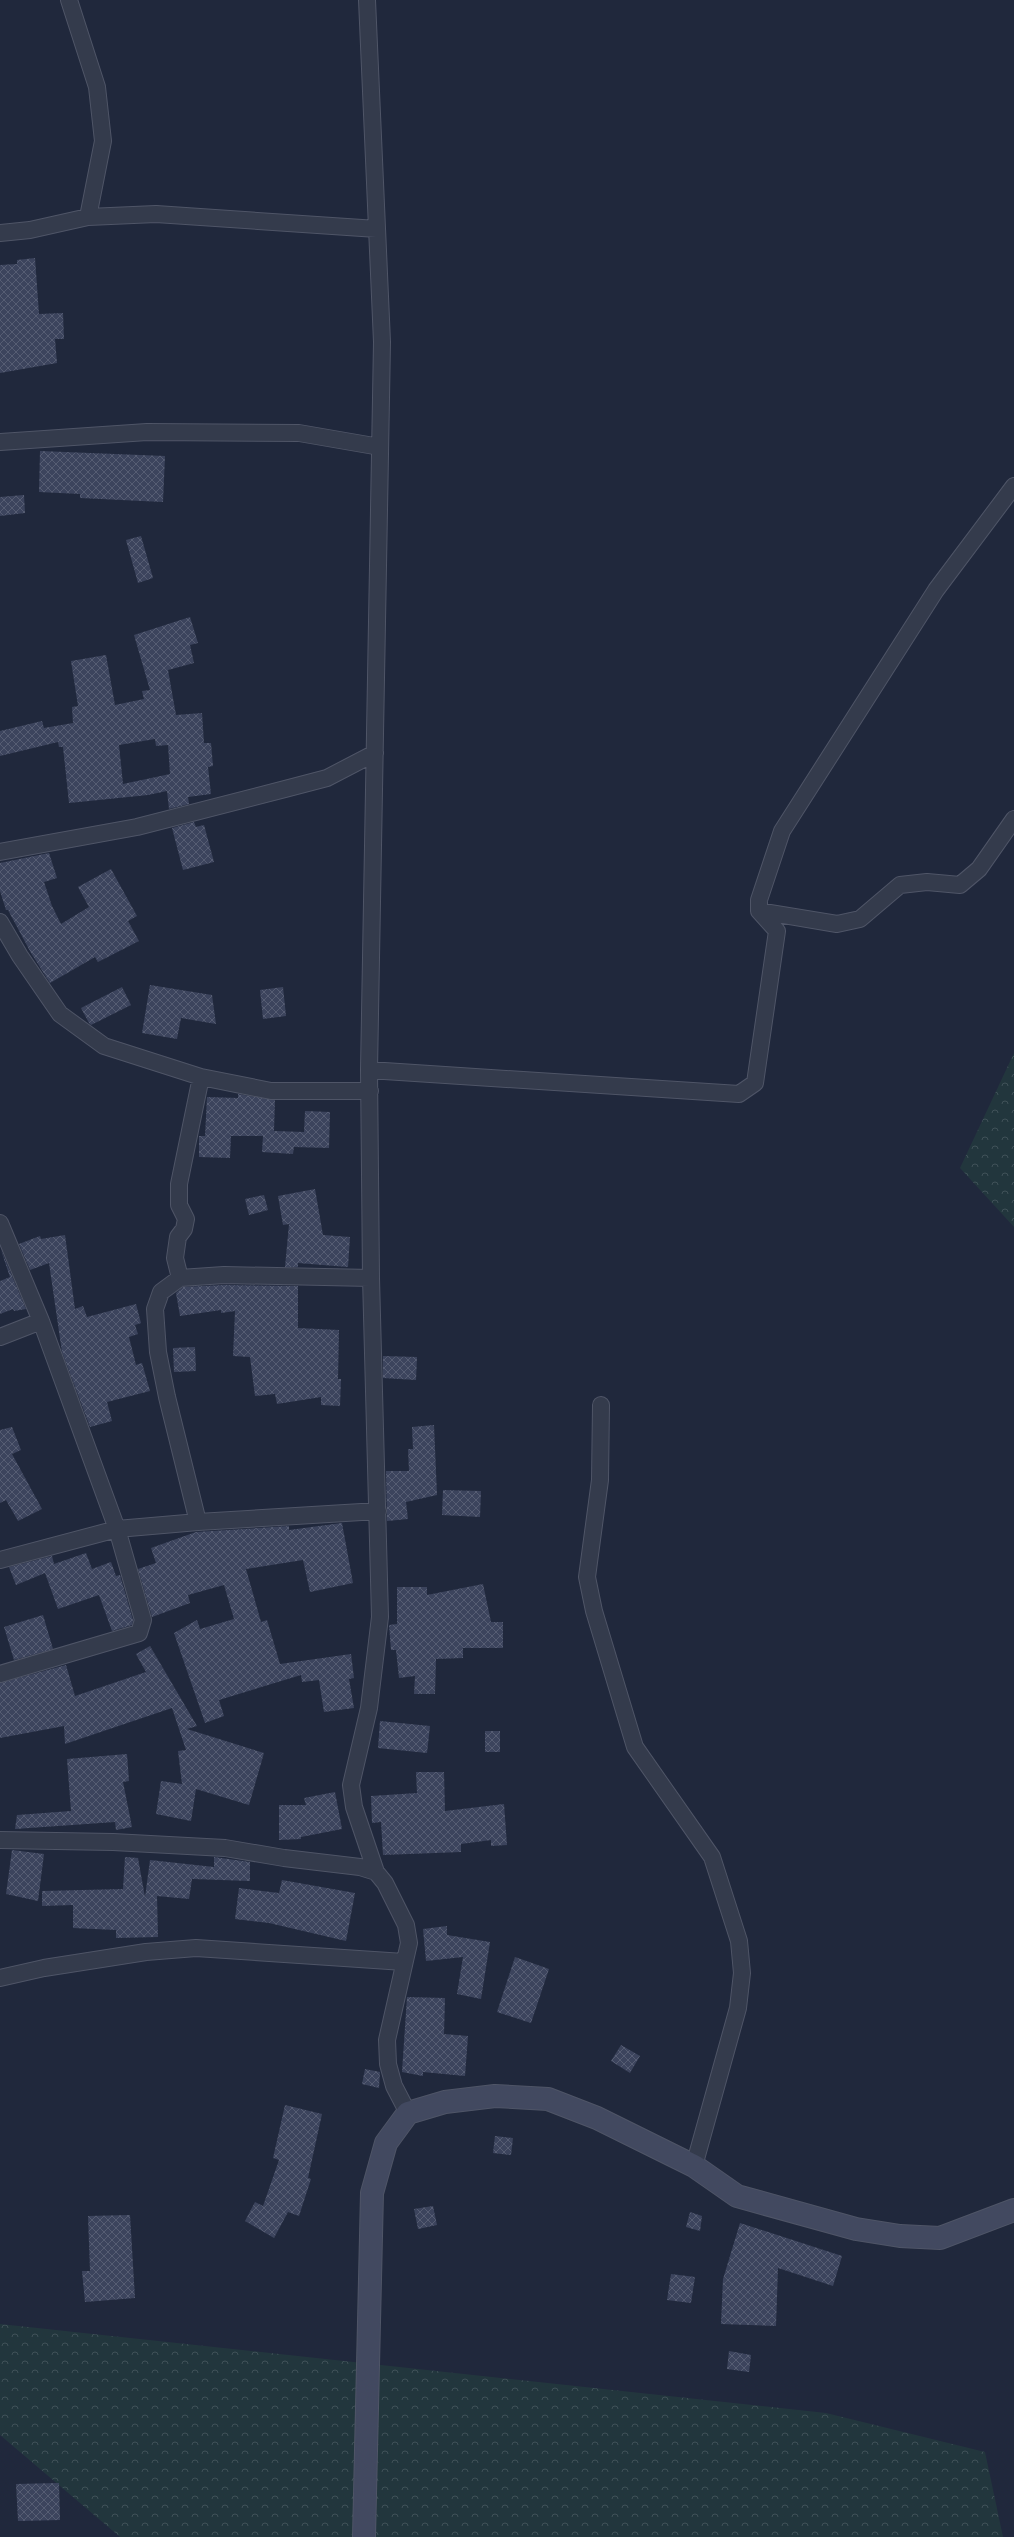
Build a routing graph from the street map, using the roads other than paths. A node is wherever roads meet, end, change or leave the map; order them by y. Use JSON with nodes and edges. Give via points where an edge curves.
{"nodes":[{"id":1,"x":69,"y":0,"type":"edge"},
{"id":2,"x":367,"y":0,"type":"edge"},
{"id":3,"x":88,"y":217,"type":"junction"},
{"id":4,"x":377,"y":229,"type":"junction"},
{"id":5,"x":0,"y":233,"type":"edge"},
{"id":6,"x":0,"y":442,"type":"edge"},
{"id":7,"x":380,"y":447,"type":"junction"},
{"id":8,"x":1014,"y":486,"type":"edge"},
{"id":9,"x":375,"y":753,"type":"junction"},
{"id":10,"x":1014,"y":819,"type":"edge"},
{"id":11,"x":0,"y":852,"type":"edge"},
{"id":12,"x":759,"y":911,"type":"junction"},
{"id":13,"x":0,"y":922,"type":"edge"},
{"id":14,"x":370,"y":1070,"type":"junction"},
{"id":15,"x":201,"y":1077,"type":"junction"},
{"id":16,"x":370,"y":1091,"type":"junction"},
{"id":17,"x":0,"y":1223,"type":"edge"},
{"id":18,"x":180,"y":1278,"type":"junction"},
{"id":19,"x":371,"y":1278,"type":"junction"},
{"id":20,"x":40,"y":1321,"type":"junction"},
{"id":21,"x":0,"y":1337,"type":"edge"},
{"id":22,"x":601,"y":1405,"type":"dead end"},
{"id":23,"x":378,"y":1511,"type":"junction"},
{"id":24,"x":198,"y":1522,"type":"junction"},
{"id":25,"x":117,"y":1530,"type":"junction"},
{"id":26,"x":0,"y":1560,"type":"edge"},
{"id":27,"x":0,"y":1674,"type":"edge"},
{"id":28,"x":0,"y":1840,"type":"edge"},
{"id":29,"x":376,"y":1872,"type":"junction"},
{"id":30,"x":404,"y":1962,"type":"junction"},
{"id":31,"x":0,"y":1978,"type":"edge"},
{"id":32,"x":408,"y":2113,"type":"junction"},
{"id":33,"x":694,"y":2166,"type":"junction"},
{"id":34,"x":1014,"y":2210,"type":"edge"},
{"id":35,"x":364,"y":2537,"type":"edge"}],
"edges":[{"from":1,"to":3,"type":"street","via":[[96,87],[103,141]]},
{"from":2,"to":4,"type":"street"},
{"from":3,"to":4,"type":"street","via":[[156,214]]},
{"from":3,"to":5,"type":"street","via":[[30,230]]},
{"from":4,"to":7,"type":"street","via":[[382,342]]},
{"from":6,"to":7,"type":"street","via":[[147,432],[299,433]]},
{"from":7,"to":9,"type":"street"},
{"from":8,"to":12,"type":"street","via":[[936,590],[782,831],[759,900]]},
{"from":9,"to":11,"type":"street","via":[[327,778],[137,827]]},
{"from":9,"to":14,"type":"street"},
{"from":10,"to":12,"type":"street","via":[[979,868],[960,886],[927,882],[900,884],[860,919],[837,924]]},
{"from":12,"to":14,"type":"street","via":[[777,931],[776,941],[755,1083],[739,1094]]},
{"from":13,"to":15,"type":"street","via":[[60,1014],[104,1046]]},
{"from":14,"to":16,"type":"street"},
{"from":15,"to":16,"type":"street","via":[[271,1091]]},
{"from":15,"to":18,"type":"street","via":[[179,1184],[179,1205],[186,1220],[184,1229],[178,1237],[176,1258]]},
{"from":16,"to":19,"type":"street"},
{"from":17,"to":20,"type":"street"},
{"from":18,"to":19,"type":"street","via":[[224,1275]]},
{"from":18,"to":24,"type":"street","via":[[161,1292],[155,1309],[158,1352]]},
{"from":19,"to":23,"type":"street"},
{"from":20,"to":21,"type":"street"},
{"from":20,"to":25,"type":"street"},
{"from":22,"to":33,"type":"street","via":[[600,1480],[587,1578],[594,1611],[635,1747],[712,1857],[740,1941],[742,1973],[738,2008]]},
{"from":23,"to":24,"type":"street"},
{"from":23,"to":29,"type":"street","via":[[380,1617],[369,1708],[351,1785],[354,1807]]},
{"from":24,"to":25,"type":"street"},
{"from":25,"to":26,"type":"street"},
{"from":25,"to":27,"type":"street","via":[[143,1620],[138,1634]]},
{"from":28,"to":29,"type":"street","via":[[113,1842],[225,1848],[360,1867]]},
{"from":29,"to":30,"type":"street","via":[[385,1883],[406,1925],[409,1943]]},
{"from":30,"to":31,"type":"street","via":[[196,1948],[146,1952]]},
{"from":30,"to":32,"type":"street","via":[[387,2040],[388,2064],[394,2086]]},
{"from":32,"to":33,"type":"street","via":[[444,2102],[495,2096],[548,2099],[597,2118]]},
{"from":32,"to":35,"type":"street","via":[[386,2143],[372,2193]]},
{"from":33,"to":34,"type":"street","via":[[737,2196],[856,2229],[900,2236],[940,2238]]}]}
